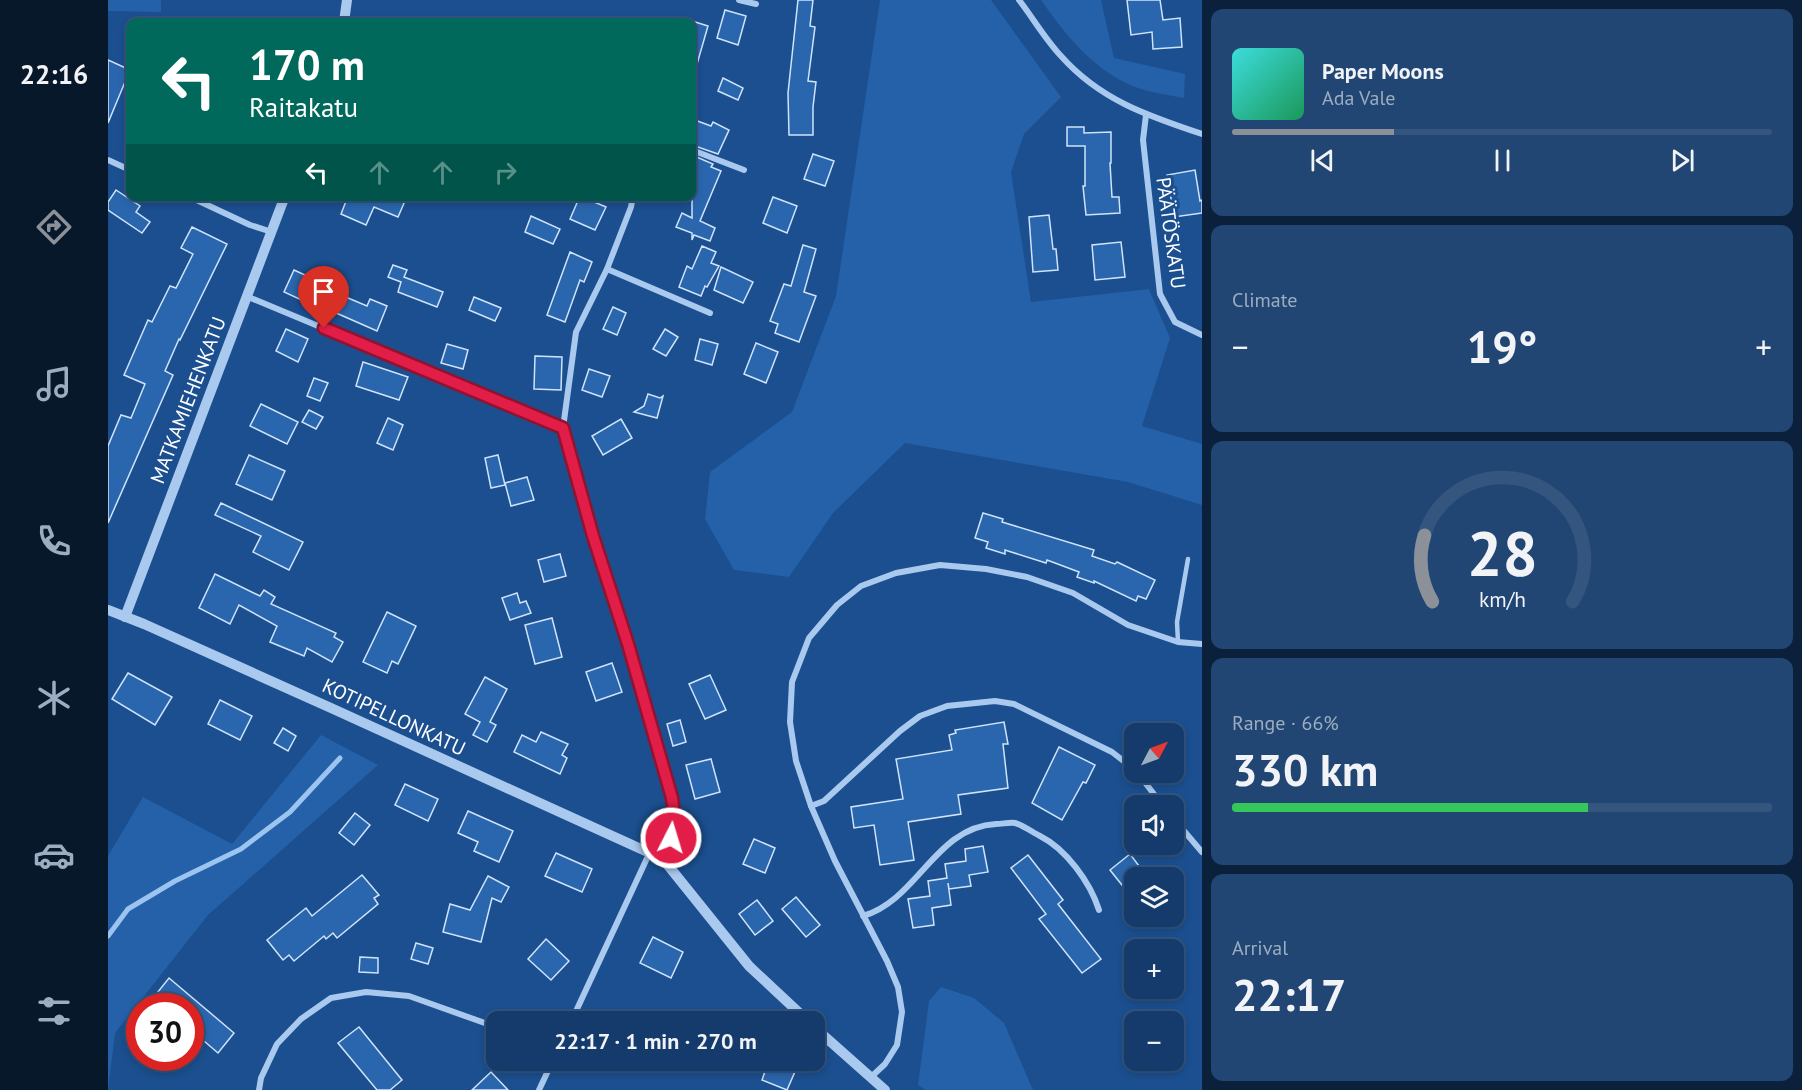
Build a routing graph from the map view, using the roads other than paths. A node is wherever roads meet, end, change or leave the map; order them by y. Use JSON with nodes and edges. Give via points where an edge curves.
{"nodes":[{"id":1,"x":347,"y":0,"type":"edge"},
{"id":2,"x":739,"y":0,"type":"edge"},
{"id":3,"x":1019,"y":0,"type":"edge"},
{"id":4,"x":756,"y":4,"type":"dead end"},
{"id":5,"x":345,"y":18,"type":"edge"},
{"id":6,"x":1146,"y":116,"type":"junction"},
{"id":7,"x":1202,"y":134,"type":"edge"},
{"id":8,"x":696,"y":152,"type":"edge"},
{"id":9,"x":108,"y":160,"type":"edge"},
{"id":10,"x":126,"y":168,"type":"edge"},
{"id":11,"x":744,"y":170,"type":"dead end"},
{"id":12,"x":199,"y":201,"type":"edge"},
{"id":13,"x":283,"y":201,"type":"edge"},
{"id":14,"x":632,"y":201,"type":"edge"},
{"id":15,"x":272,"y":232,"type":"junction"},
{"id":16,"x":607,"y":269,"type":"junction"},
{"id":17,"x":246,"y":296,"type":"junction"},
{"id":18,"x":710,"y":314,"type":"dead end"},
{"id":19,"x":1202,"y":335,"type":"edge"},
{"id":20,"x":563,"y":428,"type":"junction"},
{"id":21,"x":1188,"y":559,"type":"dead end"},
{"id":22,"x":108,"y":610,"type":"edge"},
{"id":23,"x":125,"y":617,"type":"junction"},
{"id":24,"x":1178,"y":642,"type":"junction"},
{"id":25,"x":1202,"y":644,"type":"edge"},
{"id":26,"x":1124,"y":761,"type":"edge"},
{"id":27,"x":1145,"y":783,"type":"edge"},
{"id":28,"x":1155,"y":795,"type":"edge"},
{"id":29,"x":811,"y":806,"type":"junction"},
{"id":30,"x":1184,"y":831,"type":"edge"},
{"id":31,"x":1202,"y":852,"type":"edge"},
{"id":32,"x":649,"y":854,"type":"junction"},
{"id":33,"x":663,"y":859,"type":"junction"},
{"id":34,"x":1099,"y":910,"type":"dead end"},
{"id":35,"x":863,"y":916,"type":"junction"},
{"id":36,"x":577,"y":1011,"type":"edge"},
{"id":37,"x":797,"y":1011,"type":"edge"},
{"id":38,"x":486,"y":1023,"type":"edge"},
{"id":39,"x":825,"y":1037,"type":"edge"},
{"id":40,"x":548,"y":1071,"type":"edge"},
{"id":41,"x":870,"y":1078,"type":"junction"},
{"id":42,"x":259,"y":1090,"type":"edge"},
{"id":43,"x":539,"y":1090,"type":"edge"},
{"id":44,"x":885,"y":1090,"type":"edge"}],
"edges":[{"from":1,"to":5,"type":"street"},
{"from":2,"to":4,"type":"street"},
{"from":3,"to":6,"type":"street","via":[[1061,56],[1086,80]]},
{"from":6,"to":7,"type":"street"},
{"from":6,"to":19,"type":"street","name":"PÄÄTÖSKATU","via":[[1143,140],[1160,294],[1175,322]]},
{"from":8,"to":11,"type":"street"},
{"from":9,"to":10,"type":"street"},
{"from":12,"to":15,"type":"street"},
{"from":13,"to":15,"type":"street","name":"MATKAMIEHENKATU"},
{"from":14,"to":16,"type":"street"},
{"from":15,"to":17,"type":"street","name":"MATKAMIEHENKATU"},
{"from":16,"to":18,"type":"street"},
{"from":16,"to":20,"type":"street","via":[[576,332]]},
{"from":17,"to":20,"type":"street"},
{"from":17,"to":23,"type":"street","name":"MATKAMIEHENKATU"},
{"from":20,"to":33,"type":"street","via":[[672,798],[675,822]]},
{"from":21,"to":24,"type":"lane","via":[[1177,622]]},
{"from":22,"to":23,"type":"street","name":"KOTIPELLONKATU"},
{"from":23,"to":32,"type":"street","name":"KOTIPELLONKATU"},
{"from":24,"to":25,"type":"street"},
{"from":24,"to":29,"type":"street","via":[[1128,625],[1073,593],[1027,577],[986,569],[940,565],[897,573],[861,586],[837,605],[809,639],[792,682],[790,723],[794,751]]},
{"from":26,"to":29,"type":"street","via":[[1014,704],[995,700],[947,706],[920,716],[824,801]]},
{"from":27,"to":28,"type":"street"},
{"from":29,"to":35,"type":"street"},
{"from":30,"to":31,"type":"street"},
{"from":32,"to":33,"type":"street","name":"KOTIPELLONKATU"},
{"from":32,"to":36,"type":"street"},
{"from":33,"to":37,"type":"street","via":[[748,966]]},
{"from":34,"to":35,"type":"street","via":[[1078,868],[1046,839],[1015,823],[966,832],[941,849],[901,895]]},
{"from":35,"to":41,"type":"street","via":[[898,987],[902,1012],[897,1045]]},
{"from":38,"to":42,"type":"street","via":[[409,996],[366,992],[331,998],[301,1019],[277,1044]]},
{"from":39,"to":41,"type":"street"},
{"from":40,"to":43,"type":"street"},
{"from":41,"to":44,"type":"street"}]}
